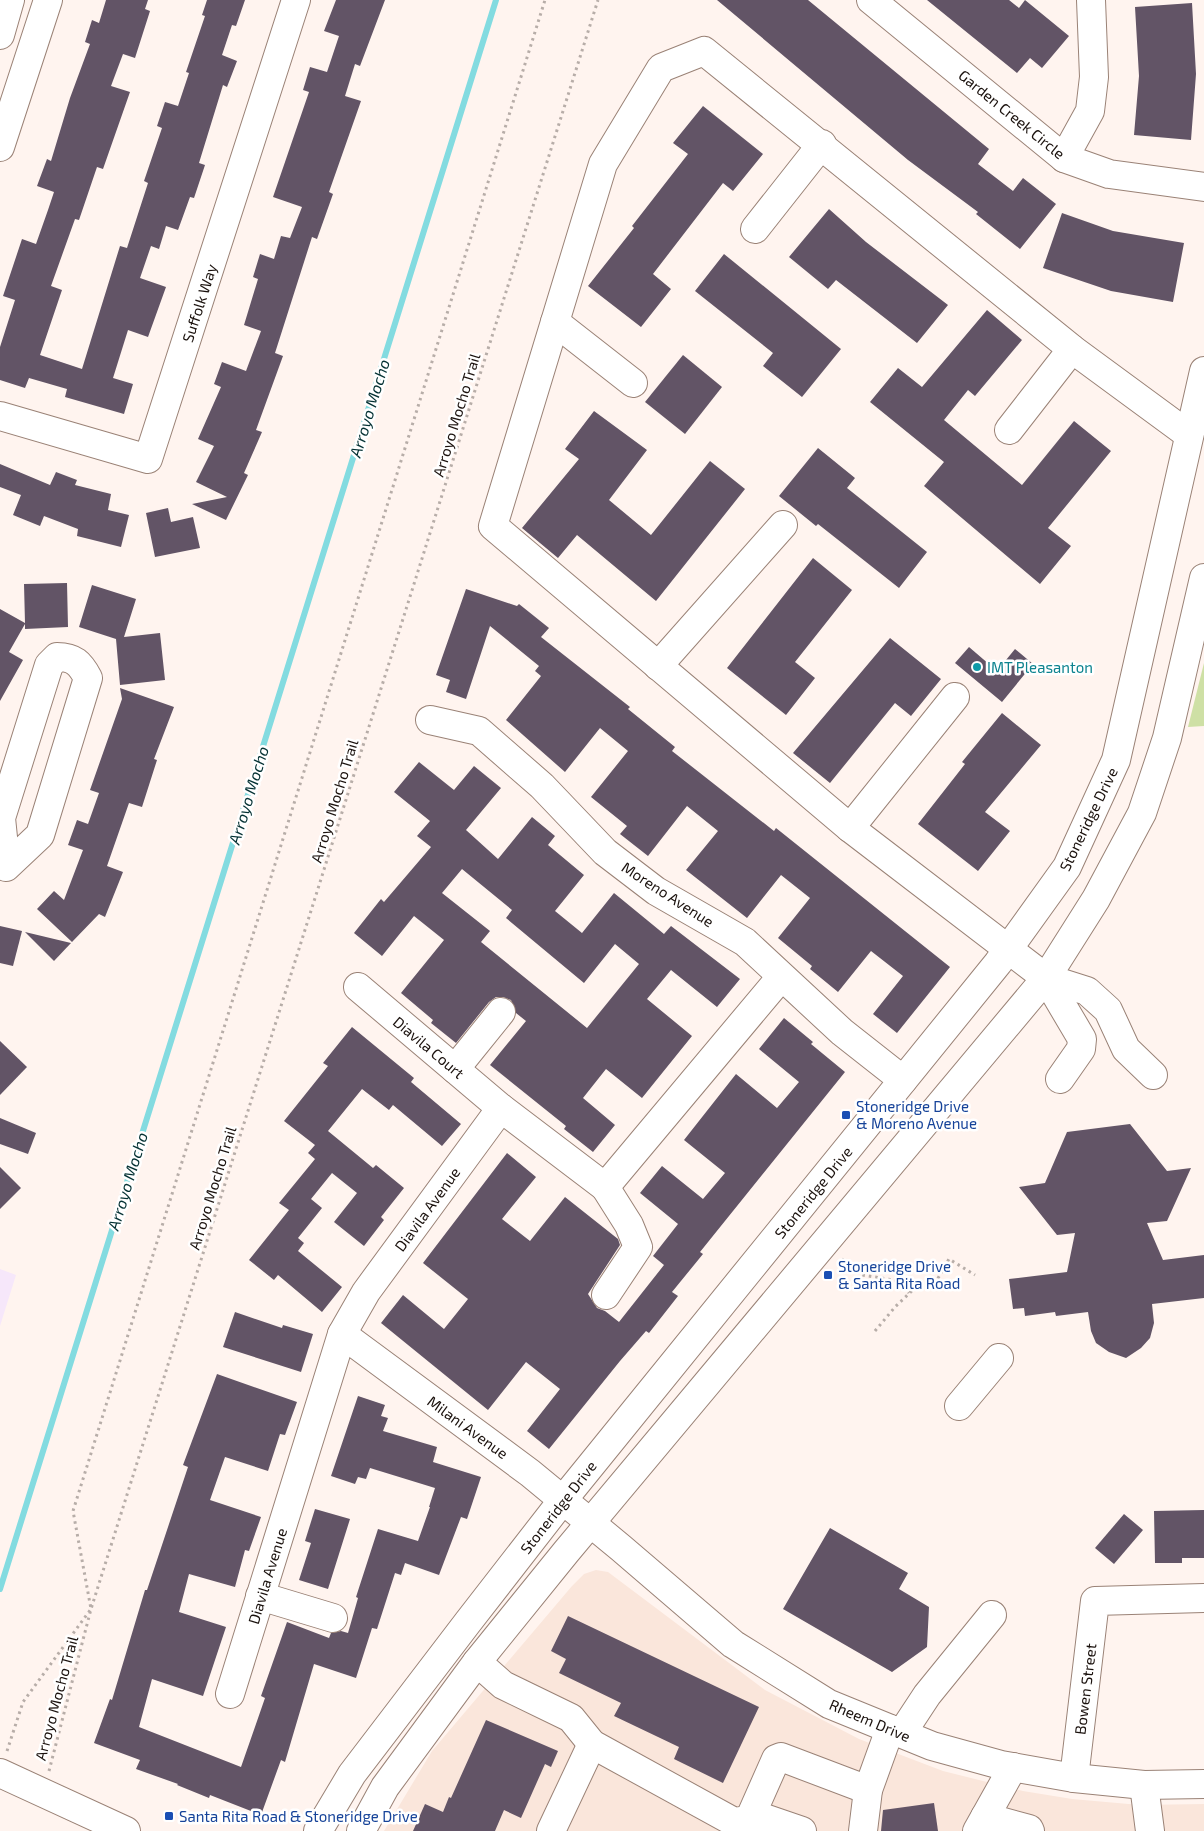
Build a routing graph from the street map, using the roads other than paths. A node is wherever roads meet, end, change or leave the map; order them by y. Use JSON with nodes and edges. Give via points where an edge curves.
{"nodes":[{"id":1,"x":10,"y":0,"type":"edge"},
{"id":2,"x":48,"y":0,"type":"edge"},
{"id":3,"x":296,"y":0,"type":"edge"},
{"id":4,"x":871,"y":0,"type":"edge"},
{"id":5,"x":1091,"y":0,"type":"edge"},
{"id":6,"x":0,"y":35,"type":"edge"},
{"id":7,"x":822,"y":144,"type":"junction"},
{"id":8,"x":0,"y":147,"type":"edge"},
{"id":9,"x":1064,"y":158,"type":"junction"},
{"id":10,"x":1204,"y":187,"type":"edge"},
{"id":11,"x":755,"y":229,"type":"dead end"},
{"id":12,"x":555,"y":322,"type":"junction"},
{"id":13,"x":1072,"y":349,"type":"junction"},
{"id":14,"x":1204,"y":371,"type":"edge"},
{"id":15,"x":633,"y":382,"type":"dead end"},
{"id":16,"x":0,"y":416,"type":"edge"},
{"id":17,"x":1009,"y":430,"type":"dead end"},
{"id":18,"x":1189,"y":435,"type":"junction"},
{"id":19,"x":783,"y":526,"type":"dead end"},
{"id":20,"x":1204,"y":578,"type":"edge"},
{"id":21,"x":658,"y":666,"type":"junction"},
{"id":22,"x":955,"y":697,"type":"dead end"},
{"id":23,"x":430,"y":720,"type":"dead end"},
{"id":24,"x":850,"y":828,"type":"junction"},
{"id":25,"x":3,"y":866,"type":"edge"},
{"id":26,"x":1008,"y":950,"type":"junction"},
{"id":27,"x":781,"y":977,"type":"junction"},
{"id":28,"x":1046,"y":978,"type":"junction"},
{"id":29,"x":358,"y":987,"type":"dead end"},
{"id":30,"x":501,"y":1012,"type":"dead end"},
{"id":31,"x":455,"y":1069,"type":"junction"},
{"id":32,"x":1153,"y":1075,"type":"dead end"},
{"id":33,"x":1060,"y":1079,"type":"dead end"},
{"id":34,"x":903,"y":1080,"type":"junction"},
{"id":35,"x":501,"y":1108,"type":"junction"},
{"id":36,"x":605,"y":1187,"type":"junction"},
{"id":37,"x":606,"y":1295,"type":"dead end"},
{"id":38,"x":342,"y":1334,"type":"junction"},
{"id":39,"x":999,"y":1358,"type":"dead end"},
{"id":40,"x":959,"y":1406,"type":"dead end"},
{"id":41,"x":562,"y":1501,"type":"junction"},
{"id":42,"x":591,"y":1523,"type":"junction"},
{"id":43,"x":260,"y":1596,"type":"junction"},
{"id":44,"x":1204,"y":1598,"type":"edge"},
{"id":45,"x":992,"y":1615,"type":"dead end"},
{"id":46,"x":333,"y":1618,"type":"dead end"},
{"id":47,"x":477,"y":1662,"type":"junction"},
{"id":48,"x":230,"y":1694,"type":"dead end"},
{"id":49,"x":896,"y":1731,"type":"junction"},
{"id":50,"x":592,"y":1744,"type":"junction"},
{"id":51,"x":1014,"y":1767,"type":"junction"},
{"id":52,"x":17,"y":1776,"type":"edge"},
{"id":53,"x":1074,"y":1778,"type":"junction"},
{"id":54,"x":1204,"y":1784,"type":"edge"},
{"id":55,"x":1144,"y":1785,"type":"junction"},
{"id":56,"x":868,"y":1790,"type":"junction"},
{"id":57,"x":749,"y":1820,"type":"junction"},
{"id":58,"x":981,"y":1824,"type":"edge"},
{"id":59,"x":126,"y":1831,"type":"edge"},
{"id":60,"x":318,"y":1831,"type":"edge"},
{"id":61,"x":361,"y":1831,"type":"edge"},
{"id":62,"x":551,"y":1831,"type":"edge"},
{"id":63,"x":802,"y":1831,"type":"edge"},
{"id":64,"x":863,"y":1831,"type":"edge"},
{"id":65,"x":1030,"y":1831,"type":"edge"},
{"id":66,"x":1150,"y":1831,"type":"edge"}],
"edges":[{"from":1,"to":6,"type":"street"},
{"from":2,"to":8,"type":"street"},
{"from":3,"to":16,"type":"street","name":"Suffolk Way","via":[[148,459]]},
{"from":4,"to":9,"type":"street","name":"Garden Creek Circle"},
{"from":5,"to":9,"type":"street","via":[[1094,77],[1090,111]]},
{"from":7,"to":11,"type":"street"},
{"from":7,"to":12,"type":"street","via":[[704,51],[661,68],[603,164]]},
{"from":7,"to":13,"type":"street"},
{"from":9,"to":10,"type":"street","name":"Garden Creek Circle","via":[[1109,174]]},
{"from":12,"to":15,"type":"street"},
{"from":12,"to":21,"type":"street","via":[[493,526]]},
{"from":13,"to":17,"type":"street"},
{"from":13,"to":18,"type":"street"},
{"from":14,"to":18,"type":"street","name":"Stoneridge Drive"},
{"from":18,"to":26,"type":"street","name":"Stoneridge Drive","via":[[1116,760],[1067,867]]},
{"from":19,"to":21,"type":"street"},
{"from":20,"to":28,"type":"street","via":[[1168,738],[1142,813],[1096,899]]},
{"from":21,"to":24,"type":"street"},
{"from":22,"to":24,"type":"street"},
{"from":23,"to":27,"type":"street","name":"Moreno Avenue","via":[[479,731],[542,786],[605,852],[656,890],[745,942]]},
{"from":24,"to":26,"type":"street"},
{"from":25,"to":25,"type":"street","via":[[40,835],[88,678],[81,665],[69,657],[57,657],[49,665],[1,818]]},
{"from":26,"to":28,"type":"street"},
{"from":26,"to":34,"type":"street","name":"Stoneridge Drive"},
{"from":27,"to":34,"type":"street","name":"Moreno Avenue","via":[[842,1032]]},
{"from":27,"to":36,"type":"street"},
{"from":28,"to":32,"type":"street","via":[[1087,991],[1108,1010],[1126,1049]]},
{"from":28,"to":33,"type":"street","via":[[1082,1039],[1081,1049]]},
{"from":28,"to":42,"type":"street"},
{"from":29,"to":31,"type":"street","name":"Diavila Court"},
{"from":30,"to":31,"type":"street"},
{"from":31,"to":35,"type":"street","name":"Diavila Court"},
{"from":34,"to":41,"type":"street","name":"Stoneridge Drive"},
{"from":35,"to":36,"type":"street"},
{"from":35,"to":38,"type":"street","name":"Diavila Avenue","via":[[366,1292]]},
{"from":36,"to":37,"type":"street","via":[[629,1225],[638,1247]]},
{"from":38,"to":41,"type":"street","name":"Milani Avenue","via":[[530,1473]]},
{"from":38,"to":43,"type":"street","name":"Diavila Avenue"},
{"from":39,"to":40,"type":"street"},
{"from":41,"to":42,"type":"street","name":"Milani Avenue"},
{"from":41,"to":60,"type":"street","name":"Stoneridge Drive","via":[[352,1774]]},
{"from":42,"to":47,"type":"street"},
{"from":42,"to":49,"type":"street","name":"Rheem Drive","via":[[733,1644],[829,1704]]},
{"from":43,"to":46,"type":"street"},
{"from":43,"to":48,"type":"street","name":"Diavila Avenue"},
{"from":44,"to":53,"type":"street","name":"Bowen Street","via":[[1096,1600]]},
{"from":45,"to":49,"type":"street"},
{"from":47,"to":50,"type":"street","via":[[502,1685],[571,1718]]},
{"from":47,"to":61,"type":"street","via":[[385,1786]]},
{"from":49,"to":51,"type":"street","name":"Rheem Drive","via":[[932,1746]]},
{"from":49,"to":56,"type":"street"},
{"from":50,"to":57,"type":"street","via":[[734,1822]]},
{"from":50,"to":62,"type":"street"},
{"from":51,"to":53,"type":"street","name":"Rheem Drive"},
{"from":51,"to":58,"type":"street"},
{"from":52,"to":59,"type":"street"},
{"from":53,"to":55,"type":"street","name":"Rheem Drive"},
{"from":54,"to":55,"type":"street","name":"Rheem Drive"},
{"from":55,"to":66,"type":"street"},
{"from":56,"to":57,"type":"street","via":[[781,1757],[776,1759]]},
{"from":56,"to":64,"type":"street"},
{"from":57,"to":63,"type":"street","via":[[764,1818]]},
{"from":58,"to":65,"type":"street"}]}
